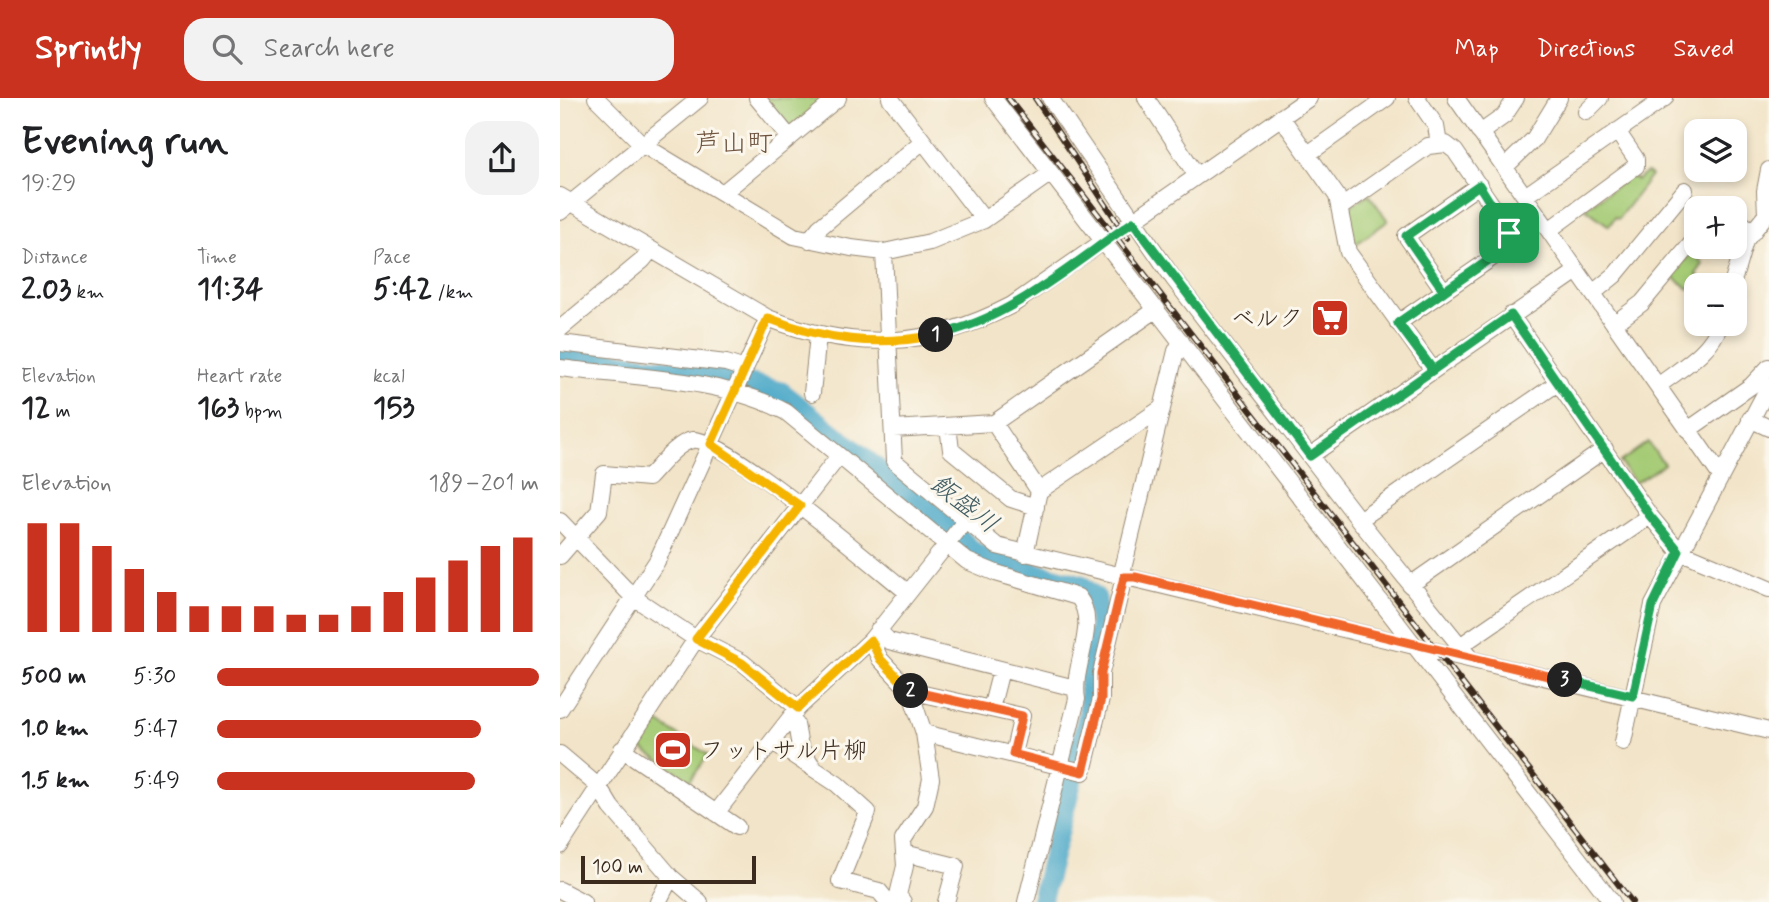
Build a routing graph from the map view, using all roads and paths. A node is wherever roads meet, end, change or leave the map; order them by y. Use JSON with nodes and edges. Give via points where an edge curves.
{"nodes":[{"id":1,"x":596,"y":98,"type":"edge"},
{"id":2,"x":700,"y":98,"type":"edge"},
{"id":3,"x":757,"y":98,"type":"edge"},
{"id":4,"x":838,"y":98,"type":"edge"},
{"id":5,"x":890,"y":98,"type":"edge"},
{"id":6,"x":993,"y":98,"type":"edge"},
{"id":7,"x":1050,"y":98,"type":"edge"},
{"id":8,"x":1146,"y":98,"type":"edge"},
{"id":9,"x":1309,"y":98,"type":"edge"},
{"id":10,"x":1387,"y":98,"type":"edge"},
{"id":11,"x":1417,"y":98,"type":"edge"},
{"id":12,"x":1456,"y":98,"type":"edge"},
{"id":13,"x":1516,"y":98,"type":"edge"},
{"id":14,"x":1559,"y":98,"type":"edge"},
{"id":15,"x":1601,"y":98,"type":"edge"},
{"id":16,"x":1659,"y":99,"type":"edge"},
{"id":17,"x":1586,"y":113,"type":"dead end"},
{"id":18,"x":1281,"y":117,"type":"junction"},
{"id":19,"x":1617,"y":131,"type":"junction"},
{"id":20,"x":1480,"y":133,"type":"junction"},
{"id":21,"x":790,"y":138,"type":"junction"},
{"id":22,"x":923,"y":141,"type":"junction"},
{"id":23,"x":1439,"y":144,"type":"junction"},
{"id":24,"x":643,"y":145,"type":"junction"},
{"id":25,"x":1308,"y":154,"type":"junction"},
{"id":26,"x":1504,"y":167,"type":"junction"},
{"id":27,"x":1769,"y":170,"type":"edge"},
{"id":28,"x":1051,"y":173,"type":"junction"},
{"id":29,"x":1197,"y":176,"type":"junction"},
{"id":30,"x":1479,"y":185,"type":"junction"},
{"id":31,"x":1685,"y":190,"type":"dead end"},
{"id":32,"x":724,"y":192,"type":"junction"},
{"id":33,"x":1525,"y":197,"type":"junction"},
{"id":34,"x":564,"y":204,"type":"edge"},
{"id":35,"x":1341,"y":207,"type":"junction"},
{"id":36,"x":984,"y":220,"type":"junction"},
{"id":37,"x":1133,"y":222,"type":"junction"},
{"id":38,"x":1747,"y":227,"type":"edge"},
{"id":39,"x":1549,"y":230,"type":"junction"},
{"id":40,"x":1753,"y":232,"type":"junction"},
{"id":41,"x":809,"y":240,"type":"junction"},
{"id":42,"x":1104,"y":242,"type":"junction"},
{"id":43,"x":651,"y":250,"type":"junction"},
{"id":44,"x":884,"y":252,"type":"junction"},
{"id":45,"x":1684,"y":252,"type":"edge"},
{"id":46,"x":1577,"y":271,"type":"junction"},
{"id":47,"x":1736,"y":273,"type":"edge"},
{"id":48,"x":1444,"y":291,"type":"junction"},
{"id":49,"x":1592,"y":293,"type":"junction"},
{"id":50,"x":1157,"y":309,"type":"junction"},
{"id":51,"x":1511,"y":315,"type":"junction"},
{"id":52,"x":768,"y":318,"type":"junction"},
{"id":53,"x":1398,"y":323,"type":"junction"},
{"id":54,"x":1614,"y":324,"type":"junction"},
{"id":55,"x":560,"y":329,"type":"edge"},
{"id":56,"x":818,"y":335,"type":"junction"},
{"id":57,"x":1715,"y":336,"type":"edge"},
{"id":58,"x":889,"y":341,"type":"junction"},
{"id":59,"x":1181,"y":341,"type":"junction"},
{"id":60,"x":560,"y":343,"type":"edge"},
{"id":61,"x":1769,"y":367,"type":"edge"},
{"id":62,"x":560,"y":368,"type":"edge"},
{"id":63,"x":744,"y":370,"type":"junction"},
{"id":64,"x":1433,"y":370,"type":"junction"},
{"id":65,"x":1559,"y":382,"type":"junction"},
{"id":66,"x":1658,"y":386,"type":"junction"},
{"id":67,"x":1769,"y":386,"type":"edge"},
{"id":68,"x":735,"y":391,"type":"junction"},
{"id":69,"x":812,"y":393,"type":"dead end"},
{"id":70,"x":1162,"y":408,"type":"junction"},
{"id":71,"x":1750,"y":419,"type":"junction"},
{"id":72,"x":994,"y":423,"type":"junction"},
{"id":73,"x":948,"y":426,"type":"junction"},
{"id":74,"x":1769,"y":428,"type":"edge"},
{"id":75,"x":893,"y":429,"type":"junction"},
{"id":76,"x":1689,"y":430,"type":"junction"},
{"id":77,"x":711,"y":444,"type":"junction"},
{"id":78,"x":1605,"y":449,"type":"junction"},
{"id":79,"x":839,"y":456,"type":"junction"},
{"id":80,"x":1310,"y":456,"type":"junction"},
{"id":81,"x":1720,"y":475,"type":"junction"},
{"id":82,"x":1037,"y":499,"type":"junction"},
{"id":83,"x":800,"y":506,"type":"junction"},
{"id":84,"x":1650,"y":516,"type":"junction"},
{"id":85,"x":1359,"y":520,"type":"junction"},
{"id":86,"x":560,"y":521,"type":"edge"},
{"id":87,"x":964,"y":523,"type":"junction"},
{"id":88,"x":576,"y":537,"type":"junction"},
{"id":89,"x":948,"y":543,"type":"junction"},
{"id":90,"x":1679,"y":551,"type":"junction"},
{"id":91,"x":1025,"y":554,"type":"junction"},
{"id":92,"x":560,"y":556,"type":"edge"},
{"id":93,"x":1122,"y":577,"type":"junction"},
{"id":94,"x":1410,"y":585,"type":"junction"},
{"id":95,"x":1769,"y":589,"type":"edge"},
{"id":96,"x":907,"y":592,"type":"junction"},
{"id":97,"x":633,"y":597,"type":"junction"},
{"id":98,"x":875,"y":635,"type":"junction"},
{"id":99,"x":696,"y":639,"type":"junction"},
{"id":100,"x":1415,"y":645,"type":"junction"},
{"id":101,"x":1465,"y":652,"type":"junction"},
{"id":102,"x":1001,"y":670,"type":"junction"},
{"id":103,"x":1075,"y":688,"type":"junction"},
{"id":104,"x":910,"y":691,"type":"junction"},
{"id":105,"x":1633,"y":696,"type":"junction"},
{"id":106,"x":560,"y":709,"type":"edge"},
{"id":107,"x":991,"y":709,"type":"junction"},
{"id":108,"x":797,"y":716,"type":"junction"},
{"id":109,"x":1769,"y":731,"type":"edge"},
{"id":110,"x":924,"y":733,"type":"junction"},
{"id":111,"x":773,"y":742,"type":"junction"},
{"id":112,"x":1623,"y":742,"type":"dead end"},
{"id":113,"x":622,"y":749,"type":"junction"},
{"id":114,"x":560,"y":754,"type":"edge"},
{"id":115,"x":1013,"y":754,"type":"junction"},
{"id":116,"x":1060,"y":766,"type":"junction"},
{"id":117,"x":815,"y":768,"type":"junction"},
{"id":118,"x":599,"y":788,"type":"junction"},
{"id":119,"x":716,"y":813,"type":"junction"},
{"id":120,"x":737,"y":827,"type":"dead end"},
{"id":121,"x":560,"y":846,"type":"edge"},
{"id":122,"x":904,"y":853,"type":"junction"},
{"id":123,"x":671,"y":877,"type":"junction"},
{"id":124,"x":560,"y":890,"type":"edge"},
{"id":125,"x":583,"y":902,"type":"edge"},
{"id":126,"x":658,"y":902,"type":"edge"},
{"id":127,"x":700,"y":902,"type":"edge"},
{"id":128,"x":888,"y":902,"type":"edge"},
{"id":129,"x":903,"y":902,"type":"edge"},
{"id":130,"x":946,"y":902,"type":"edge"},
{"id":131,"x":1026,"y":902,"type":"edge"},
{"id":132,"x":1612,"y":902,"type":"edge"}],
"edges":[{"from":1,"to":24,"type":"street"},
{"from":2,"to":24,"type":"street"},
{"from":3,"to":21,"type":"street"},
{"from":4,"to":21,"type":"street"},
{"from":5,"to":22,"type":"street"},
{"from":6,"to":28,"type":"street"},
{"from":7,"to":37,"type":"street"},
{"from":8,"to":29,"type":"street"},
{"from":9,"to":18,"type":"street"},
{"from":10,"to":25,"type":"street"},
{"from":11,"to":23,"type":"street","via":[[1436,126]]},
{"from":12,"to":20,"type":"street"},
{"from":13,"to":20,"type":"street","via":[[1504,117]]},
{"from":14,"to":26,"type":"street","via":[[1534,139]]},
{"from":15,"to":17,"type":"street"},
{"from":16,"to":19,"type":"street"},
{"from":18,"to":25,"type":"street"},
{"from":18,"to":29,"type":"street"},
{"from":19,"to":33,"type":"street"},
{"from":19,"to":39,"type":"street","via":[[1636,166]]},
{"from":20,"to":26,"type":"street"},
{"from":21,"to":32,"type":"street"},
{"from":22,"to":36,"type":"street"},
{"from":22,"to":41,"type":"street"},
{"from":23,"to":30,"type":"street","via":[[1455,151]]},
{"from":23,"to":35,"type":"street","via":[[1428,146]]},
{"from":24,"to":32,"type":"street"},
{"from":24,"to":34,"type":"street"},
{"from":25,"to":35,"type":"street"},
{"from":26,"to":33,"type":"street"},
{"from":27,"to":40,"type":"street","via":[[1766,215]]},
{"from":28,"to":36,"type":"street"},
{"from":28,"to":42,"type":"street"},
{"from":29,"to":37,"type":"street"},
{"from":30,"to":48,"type":"street","via":[[1507,227],[1509,241]]},
{"from":30,"to":48,"type":"street","via":[[1406,236]]},
{"from":31,"to":49,"type":"street","via":[[1615,275]]},
{"from":32,"to":41,"type":"street","via":[[794,236]]},
{"from":33,"to":39,"type":"street"},
{"from":34,"to":43,"type":"street"},
{"from":35,"to":53,"type":"street","via":[[1348,252]]},
{"from":36,"to":44,"type":"street","via":[[930,242]]},
{"from":37,"to":42,"type":"street"},
{"from":37,"to":80,"type":"street"},
{"from":38,"to":40,"type":"street"},
{"from":39,"to":46,"type":"street"},
{"from":40,"to":47,"type":"street","via":[[1745,241]]},
{"from":41,"to":44,"type":"street"},
{"from":42,"to":50,"type":"street"},
{"from":42,"to":58,"type":"street","via":[[981,321],[946,333]]},
{"from":43,"to":52,"type":"street"},
{"from":43,"to":55,"type":"street"},
{"from":44,"to":58,"type":"street"},
{"from":45,"to":54,"type":"street","via":[[1642,303]]},
{"from":46,"to":49,"type":"street"},
{"from":46,"to":51,"type":"street"},
{"from":48,"to":53,"type":"street"},
{"from":49,"to":54,"type":"street"},
{"from":50,"to":59,"type":"street"},
{"from":50,"to":72,"type":"street"},
{"from":51,"to":64,"type":"street"},
{"from":51,"to":65,"type":"street"},
{"from":52,"to":56,"type":"street"},
{"from":52,"to":63,"type":"street"},
{"from":53,"to":64,"type":"street"},
{"from":54,"to":66,"type":"street"},
{"from":56,"to":58,"type":"street"},
{"from":56,"to":69,"type":"street"},
{"from":57,"to":66,"type":"street","via":[[1700,354]]},
{"from":58,"to":75,"type":"street"},
{"from":59,"to":70,"type":"street"},
{"from":59,"to":100,"type":"street"},
{"from":60,"to":63,"type":"street","via":[[726,363]]},
{"from":61,"to":76,"type":"street","via":[[1751,386]]},
{"from":62,"to":68,"type":"street"},
{"from":63,"to":68,"type":"street"},
{"from":64,"to":80,"type":"street"},
{"from":65,"to":78,"type":"street"},
{"from":65,"to":85,"type":"street"},
{"from":66,"to":76,"type":"street"},
{"from":67,"to":71,"type":"street"},
{"from":68,"to":77,"type":"street"},
{"from":68,"to":79,"type":"street","via":[[786,412]]},
{"from":70,"to":82,"type":"street"},
{"from":70,"to":93,"type":"street"},
{"from":71,"to":74,"type":"street"},
{"from":71,"to":81,"type":"street"},
{"from":72,"to":73,"type":"street"},
{"from":72,"to":82,"type":"street"},
{"from":73,"to":75,"type":"street"},
{"from":73,"to":82,"type":"street","via":[[951,450],[1011,499]]},
{"from":75,"to":87,"type":"street","via":[[894,461]]},
{"from":76,"to":81,"type":"street"},
{"from":77,"to":83,"type":"street"},
{"from":77,"to":88,"type":"street","via":[[684,443],[648,478],[604,474],[599,511]]},
{"from":77,"to":97,"type":"street","via":[[657,561]]},
{"from":78,"to":84,"type":"street"},
{"from":78,"to":94,"type":"street"},
{"from":79,"to":83,"type":"street"},
{"from":79,"to":89,"type":"street"},
{"from":80,"to":85,"type":"street"},
{"from":81,"to":90,"type":"street"},
{"from":82,"to":91,"type":"street"},
{"from":83,"to":96,"type":"street"},
{"from":83,"to":99,"type":"street"},
{"from":84,"to":90,"type":"street"},
{"from":84,"to":101,"type":"street"},
{"from":85,"to":94,"type":"street"},
{"from":86,"to":88,"type":"street"},
{"from":87,"to":89,"type":"street"},
{"from":87,"to":91,"type":"street","via":[[997,546]]},
{"from":88,"to":92,"type":"street"},
{"from":88,"to":97,"type":"street"},
{"from":89,"to":96,"type":"street"},
{"from":89,"to":103,"type":"street","via":[[982,569],[1078,597],[1088,616]]},
{"from":90,"to":95,"type":"street"},
{"from":90,"to":105,"type":"street","via":[[1653,605]]},
{"from":91,"to":93,"type":"street"},
{"from":93,"to":100,"type":"street"},
{"from":93,"to":116,"type":"street","via":[[1083,772]]},
{"from":94,"to":101,"type":"street"},
{"from":96,"to":98,"type":"street"},
{"from":97,"to":99,"type":"street"},
{"from":97,"to":106,"type":"street"},
{"from":98,"to":102,"type":"street"},
{"from":98,"to":104,"type":"street","via":[[880,659]]},
{"from":98,"to":108,"type":"street"},
{"from":99,"to":108,"type":"street","via":[[742,663]]},
{"from":99,"to":113,"type":"street"},
{"from":100,"to":101,"type":"street"},
{"from":100,"to":132,"type":"street"},
{"from":101,"to":105,"type":"street"},
{"from":102,"to":103,"type":"street"},
{"from":102,"to":107,"type":"street"},
{"from":103,"to":116,"type":"street","via":[[1077,699]]},
{"from":104,"to":107,"type":"street"},
{"from":104,"to":110,"type":"street"},
{"from":105,"to":109,"type":"street"},
{"from":105,"to":112,"type":"street"},
{"from":107,"to":115,"type":"street","via":[[1022,716]]},
{"from":108,"to":111,"type":"street"},
{"from":108,"to":117,"type":"street","via":[[800,747]]},
{"from":110,"to":115,"type":"street"},
{"from":110,"to":122,"type":"street","via":[[929,792],[905,835]]},
{"from":111,"to":117,"type":"street"},
{"from":111,"to":119,"type":"street"},
{"from":113,"to":118,"type":"street"},
{"from":113,"to":119,"type":"street"},
{"from":114,"to":118,"type":"street"},
{"from":115,"to":116,"type":"street"},
{"from":116,"to":131,"type":"street"},
{"from":117,"to":128,"type":"street","via":[[868,812],[840,881],[879,891]]},
{"from":118,"to":121,"type":"street"},
{"from":118,"to":123,"type":"street"},
{"from":119,"to":120,"type":"street"},
{"from":122,"to":129,"type":"street","via":[[898,895]]},
{"from":122,"to":130,"type":"street","via":[[956,866]]},
{"from":123,"to":126,"type":"street"},
{"from":123,"to":127,"type":"street"},
{"from":124,"to":125,"type":"street"}]}
